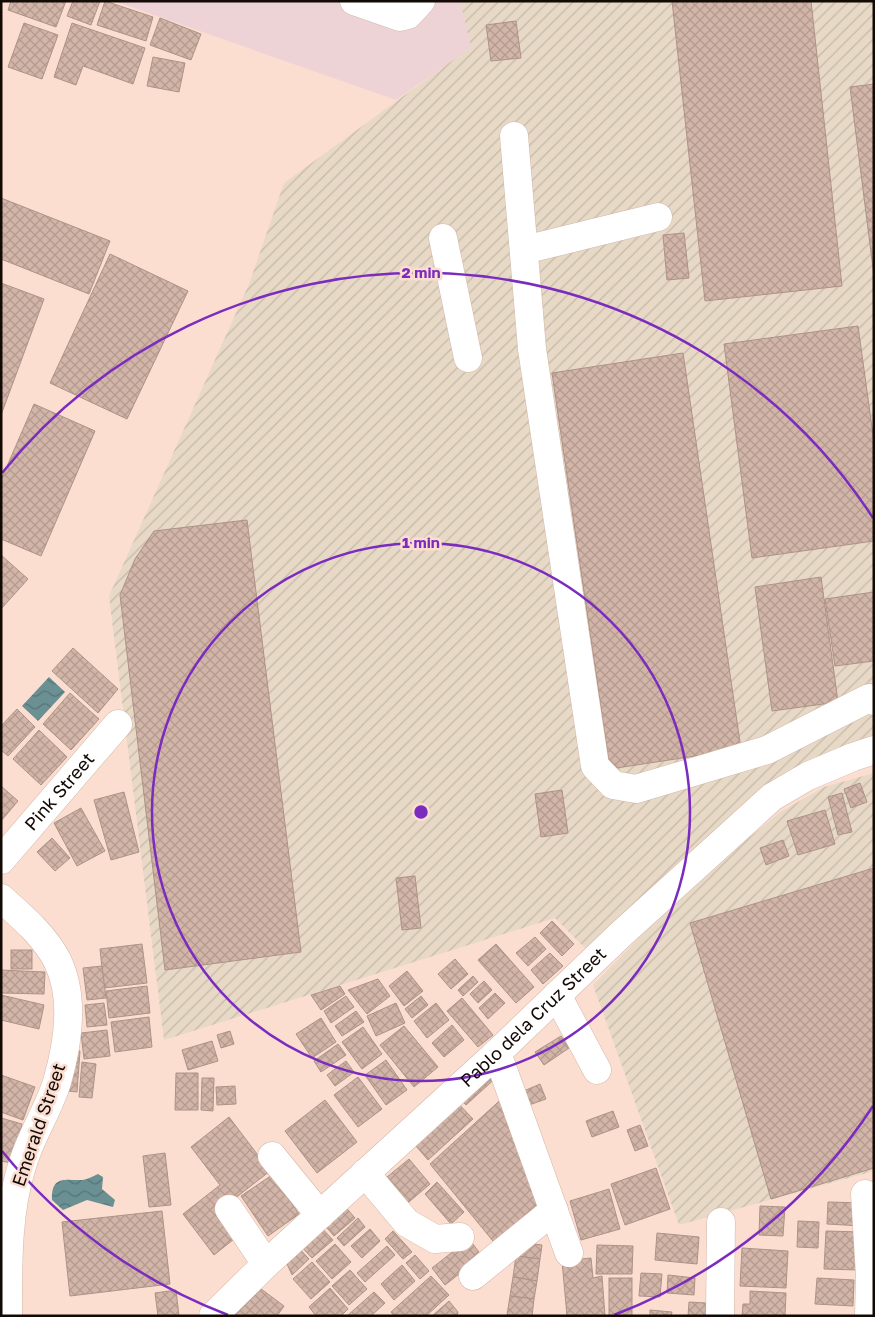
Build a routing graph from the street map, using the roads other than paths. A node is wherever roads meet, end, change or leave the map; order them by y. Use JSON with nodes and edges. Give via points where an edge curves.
{"nodes":[{"id":1,"x":354,"y":1,"type":"edge"},
{"id":2,"x":421,"y":1,"type":"edge"},
{"id":3,"x":514,"y":136,"type":"dead end"},
{"id":4,"x":658,"y":217,"type":"dead end"},
{"id":5,"x":443,"y":238,"type":"dead end"},
{"id":6,"x":524,"y":250,"type":"junction"},
{"id":7,"x":468,"y":358,"type":"dead end"},
{"id":8,"x":874,"y":701,"type":"edge"},
{"id":9,"x":118,"y":724,"type":"dead end"},
{"id":10,"x":874,"y":750,"type":"edge"},
{"id":11,"x":1,"y":860,"type":"edge"},
{"id":12,"x":1,"y":898,"type":"edge"},
{"id":13,"x":557,"y":995,"type":"junction"},
{"id":14,"x":497,"y":1053,"type":"junction"},
{"id":15,"x":597,"y":1070,"type":"dead end"},
{"id":16,"x":272,"y":1156,"type":"dead end"},
{"id":17,"x":365,"y":1173,"type":"junction"},
{"id":18,"x":865,"y":1194,"type":"dead end"},
{"id":19,"x":229,"y":1209,"type":"dead end"},
{"id":20,"x":554,"y":1210,"type":"junction"},
{"id":21,"x":320,"y":1215,"type":"junction"},
{"id":22,"x":721,"y":1222,"type":"dead end"},
{"id":23,"x":460,"y":1237,"type":"dead end"},
{"id":24,"x":569,"y":1253,"type":"dead end"},
{"id":25,"x":266,"y":1264,"type":"junction"},
{"id":26,"x":473,"y":1276,"type":"dead end"},
{"id":27,"x":872,"y":1276,"type":"edge"},
{"id":28,"x":8,"y":1316,"type":"edge"},
{"id":29,"x":213,"y":1316,"type":"edge"},
{"id":30,"x":720,"y":1316,"type":"edge"},
{"id":31,"x":869,"y":1316,"type":"edge"}],
"edges":[{"from":1,"to":2,"type":"street","via":[[400,17],[408,15]]},
{"from":3,"to":6,"type":"street"},
{"from":4,"to":6,"type":"street"},
{"from":5,"to":7,"type":"street"},
{"from":6,"to":8,"type":"street","via":[[532,349],[595,766],[613,785],[636,789],[766,750],[869,698]]},
{"from":9,"to":11,"type":"street","name":"Pink Street"},
{"from":10,"to":13,"type":"street","name":"Pablo dela Cruz Street","via":[[808,776],[772,797]]},
{"from":12,"to":28,"type":"street","name":"Emerald Street","via":[[36,930],[56,959],[66,987],[68,1015],[57,1082],[22,1165],[12,1214]]},
{"from":13,"to":14,"type":"street","name":"Pablo dela Cruz Street"},
{"from":13,"to":15,"type":"street"},
{"from":14,"to":17,"type":"street","name":"Pablo dela Cruz Street"},
{"from":14,"to":20,"type":"street"},
{"from":16,"to":21,"type":"street"},
{"from":17,"to":21,"type":"street","name":"Pablo dela Cruz Street"},
{"from":17,"to":23,"type":"street","via":[[407,1223],[435,1239]]},
{"from":18,"to":27,"type":"street"},
{"from":19,"to":25,"type":"street"},
{"from":20,"to":24,"type":"street"},
{"from":20,"to":26,"type":"street"},
{"from":21,"to":25,"type":"street","name":"Pablo dela Cruz Street"},
{"from":22,"to":30,"type":"street"},
{"from":25,"to":29,"type":"street","name":"Pablo dela Cruz Street"},
{"from":27,"to":31,"type":"street"}]}
